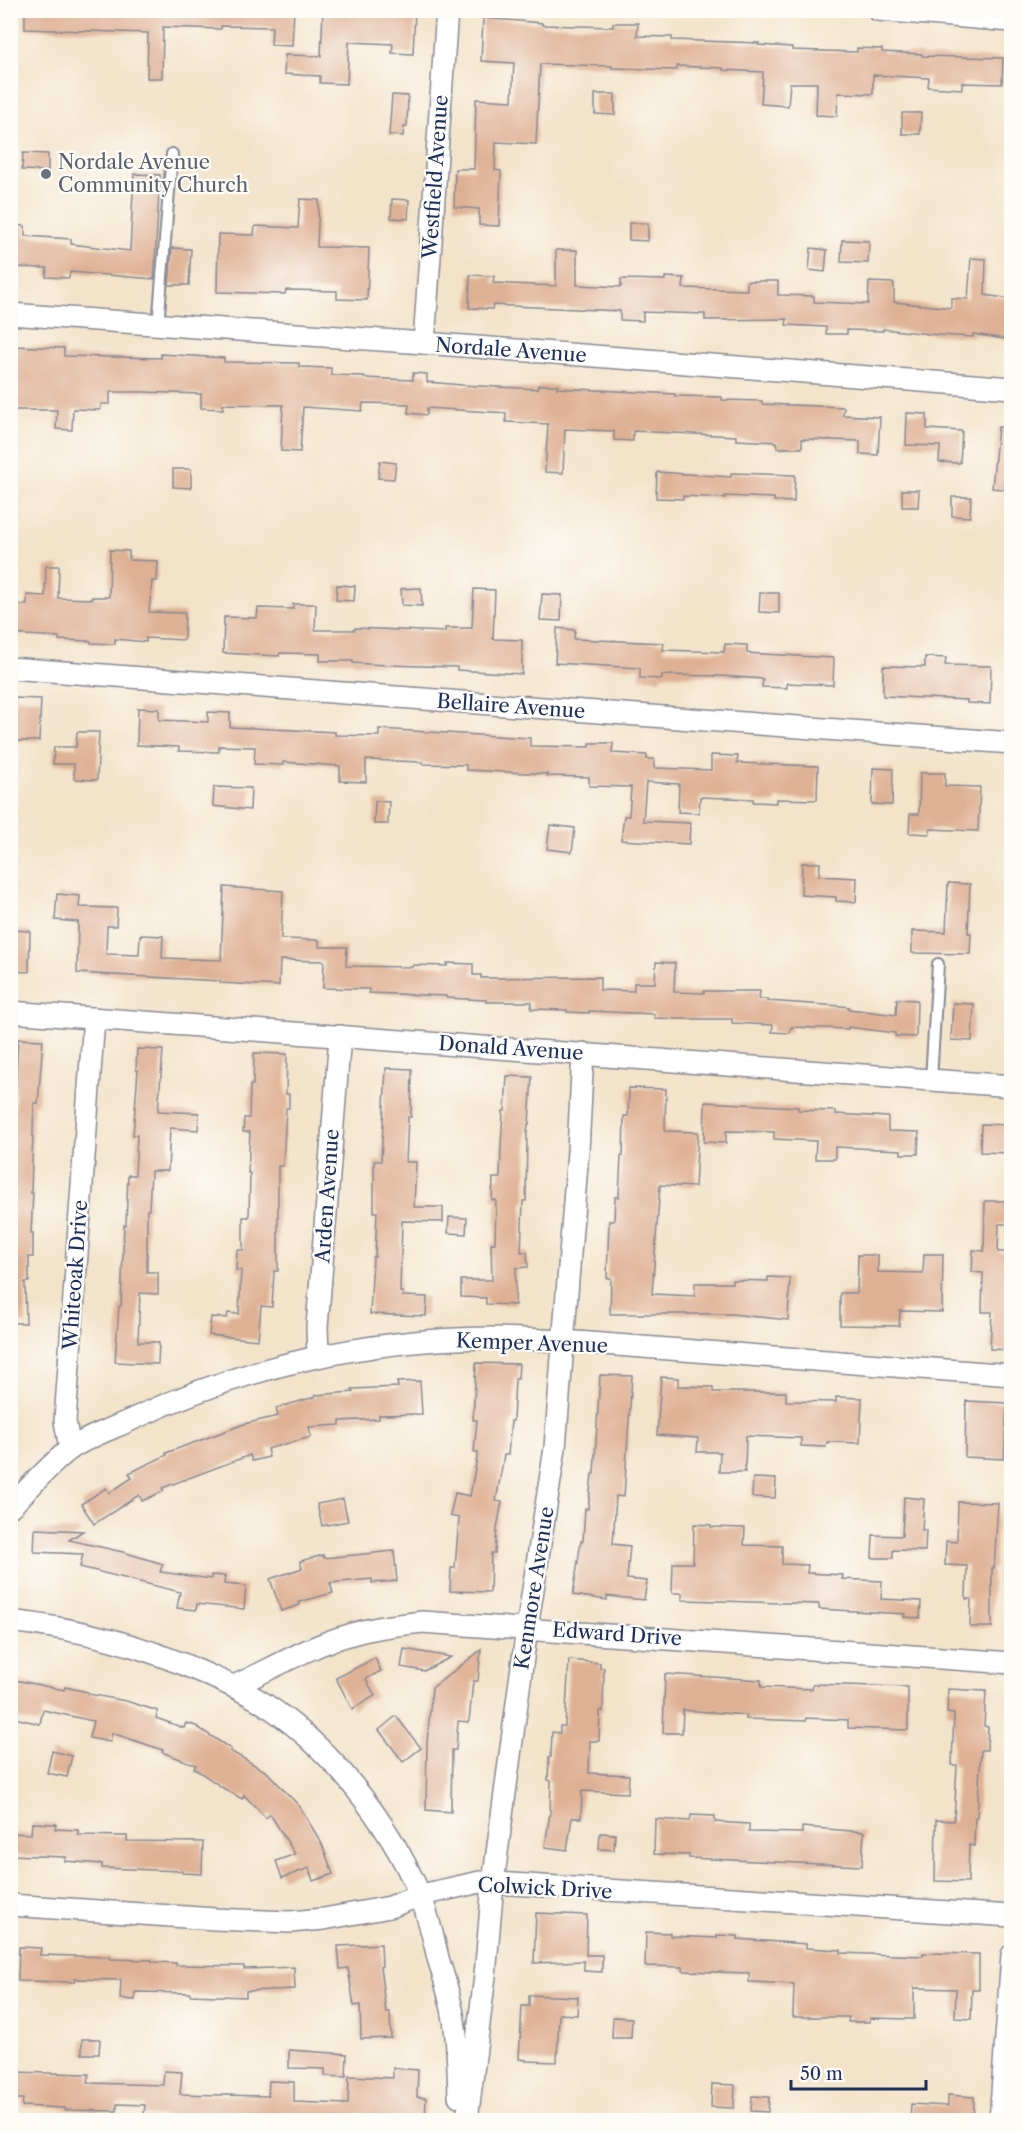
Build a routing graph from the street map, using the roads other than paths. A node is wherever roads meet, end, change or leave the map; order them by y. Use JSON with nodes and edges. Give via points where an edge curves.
{"nodes":[{"id":1,"x":447,"y":10,"type":"edge"},
{"id":2,"x":878,"y":10,"type":"edge"},
{"id":3,"x":1011,"y":21,"type":"edge"},
{"id":4,"x":172,"y":154,"type":"dead end"},
{"id":5,"x":10,"y":314,"type":"edge"},
{"id":6,"x":158,"y":326,"type":"junction"},
{"id":7,"x":424,"y":343,"type":"junction"},
{"id":8,"x":1011,"y":388,"type":"edge"},
{"id":9,"x":10,"y":668,"type":"edge"},
{"id":10,"x":1011,"y":743,"type":"edge"},
{"id":11,"x":938,"y":964,"type":"dead end"},
{"id":12,"x":10,"y":1012,"type":"edge"},
{"id":13,"x":94,"y":1018,"type":"junction"},
{"id":14,"x":339,"y":1036,"type":"junction"},
{"id":15,"x":583,"y":1053,"type":"junction"},
{"id":16,"x":931,"y":1080,"type":"junction"},
{"id":17,"x":1011,"y":1086,"type":"edge"},
{"id":18,"x":563,"y":1341,"type":"junction"},
{"id":19,"x":318,"y":1356,"type":"junction"},
{"id":20,"x":1011,"y":1375,"type":"edge"},
{"id":21,"x":70,"y":1449,"type":"junction"},
{"id":22,"x":10,"y":1507,"type":"edge"},
{"id":23,"x":10,"y":1621,"type":"edge"},
{"id":24,"x":527,"y":1628,"type":"junction"},
{"id":25,"x":1011,"y":1663,"type":"edge"},
{"id":26,"x":234,"y":1686,"type":"junction"},
{"id":27,"x":493,"y":1883,"type":"junction"},
{"id":28,"x":421,"y":1895,"type":"junction"},
{"id":29,"x":10,"y":1905,"type":"edge"},
{"id":30,"x":1011,"y":1916,"type":"edge"},
{"id":31,"x":1011,"y":1955,"type":"edge"},
{"id":32,"x":460,"y":2121,"type":"edge"},
{"id":33,"x":467,"y":2121,"type":"edge"},
{"id":34,"x":1000,"y":2121,"type":"edge"}],
"edges":[{"from":1,"to":7,"type":"street","name":"Westfield Avenue"},
{"from":2,"to":3,"type":"street"},
{"from":4,"to":6,"type":"lane"},
{"from":5,"to":6,"type":"street","name":"Nordale Avenue"},
{"from":6,"to":7,"type":"street","name":"Nordale Avenue"},
{"from":7,"to":8,"type":"street","name":"Nordale Avenue"},
{"from":9,"to":10,"type":"street","name":"Bellaire Avenue"},
{"from":11,"to":16,"type":"lane"},
{"from":12,"to":13,"type":"street","name":"Donald Avenue"},
{"from":13,"to":14,"type":"street","name":"Donald Avenue"},
{"from":13,"to":21,"type":"street","name":"Whiteoak Drive","via":[[65,1421]]},
{"from":14,"to":15,"type":"street","name":"Donald Avenue"},
{"from":14,"to":19,"type":"street","name":"Arden Avenue"},
{"from":15,"to":16,"type":"street","name":"Donald Avenue"},
{"from":15,"to":18,"type":"street","name":"Kenmore Avenue"},
{"from":16,"to":17,"type":"street","name":"Donald Avenue"},
{"from":18,"to":19,"type":"street","name":"Kemper Avenue","via":[[432,1340]]},
{"from":18,"to":20,"type":"street","name":"Kemper Avenue"},
{"from":18,"to":24,"type":"street","name":"Kenmore Avenue","via":[[555,1448]]},
{"from":19,"to":21,"type":"street","name":"Kemper Avenue","via":[[168,1403]]},
{"from":21,"to":22,"type":"street"},
{"from":23,"to":26,"type":"street","via":[[96,1635],[164,1655]]},
{"from":24,"to":25,"type":"street","name":"Edward Drive"},
{"from":24,"to":26,"type":"street","name":"Edward Drive","via":[[442,1622],[382,1626],[319,1646]]},
{"from":24,"to":27,"type":"street","name":"Kenmore Avenue"},
{"from":26,"to":28,"type":"street","via":[[294,1725],[330,1761],[370,1807]]},
{"from":27,"to":28,"type":"street","name":"Colwick Drive","via":[[480,1882]]},
{"from":27,"to":30,"type":"street","name":"Colwick Drive"},
{"from":27,"to":33,"type":"street","name":"Kenmore Avenue"},
{"from":28,"to":29,"type":"street","name":"Colwick Drive","via":[[360,1914],[290,1922]]},
{"from":28,"to":32,"type":"street","via":[[454,2018]]},
{"from":31,"to":34,"type":"street"}]}
